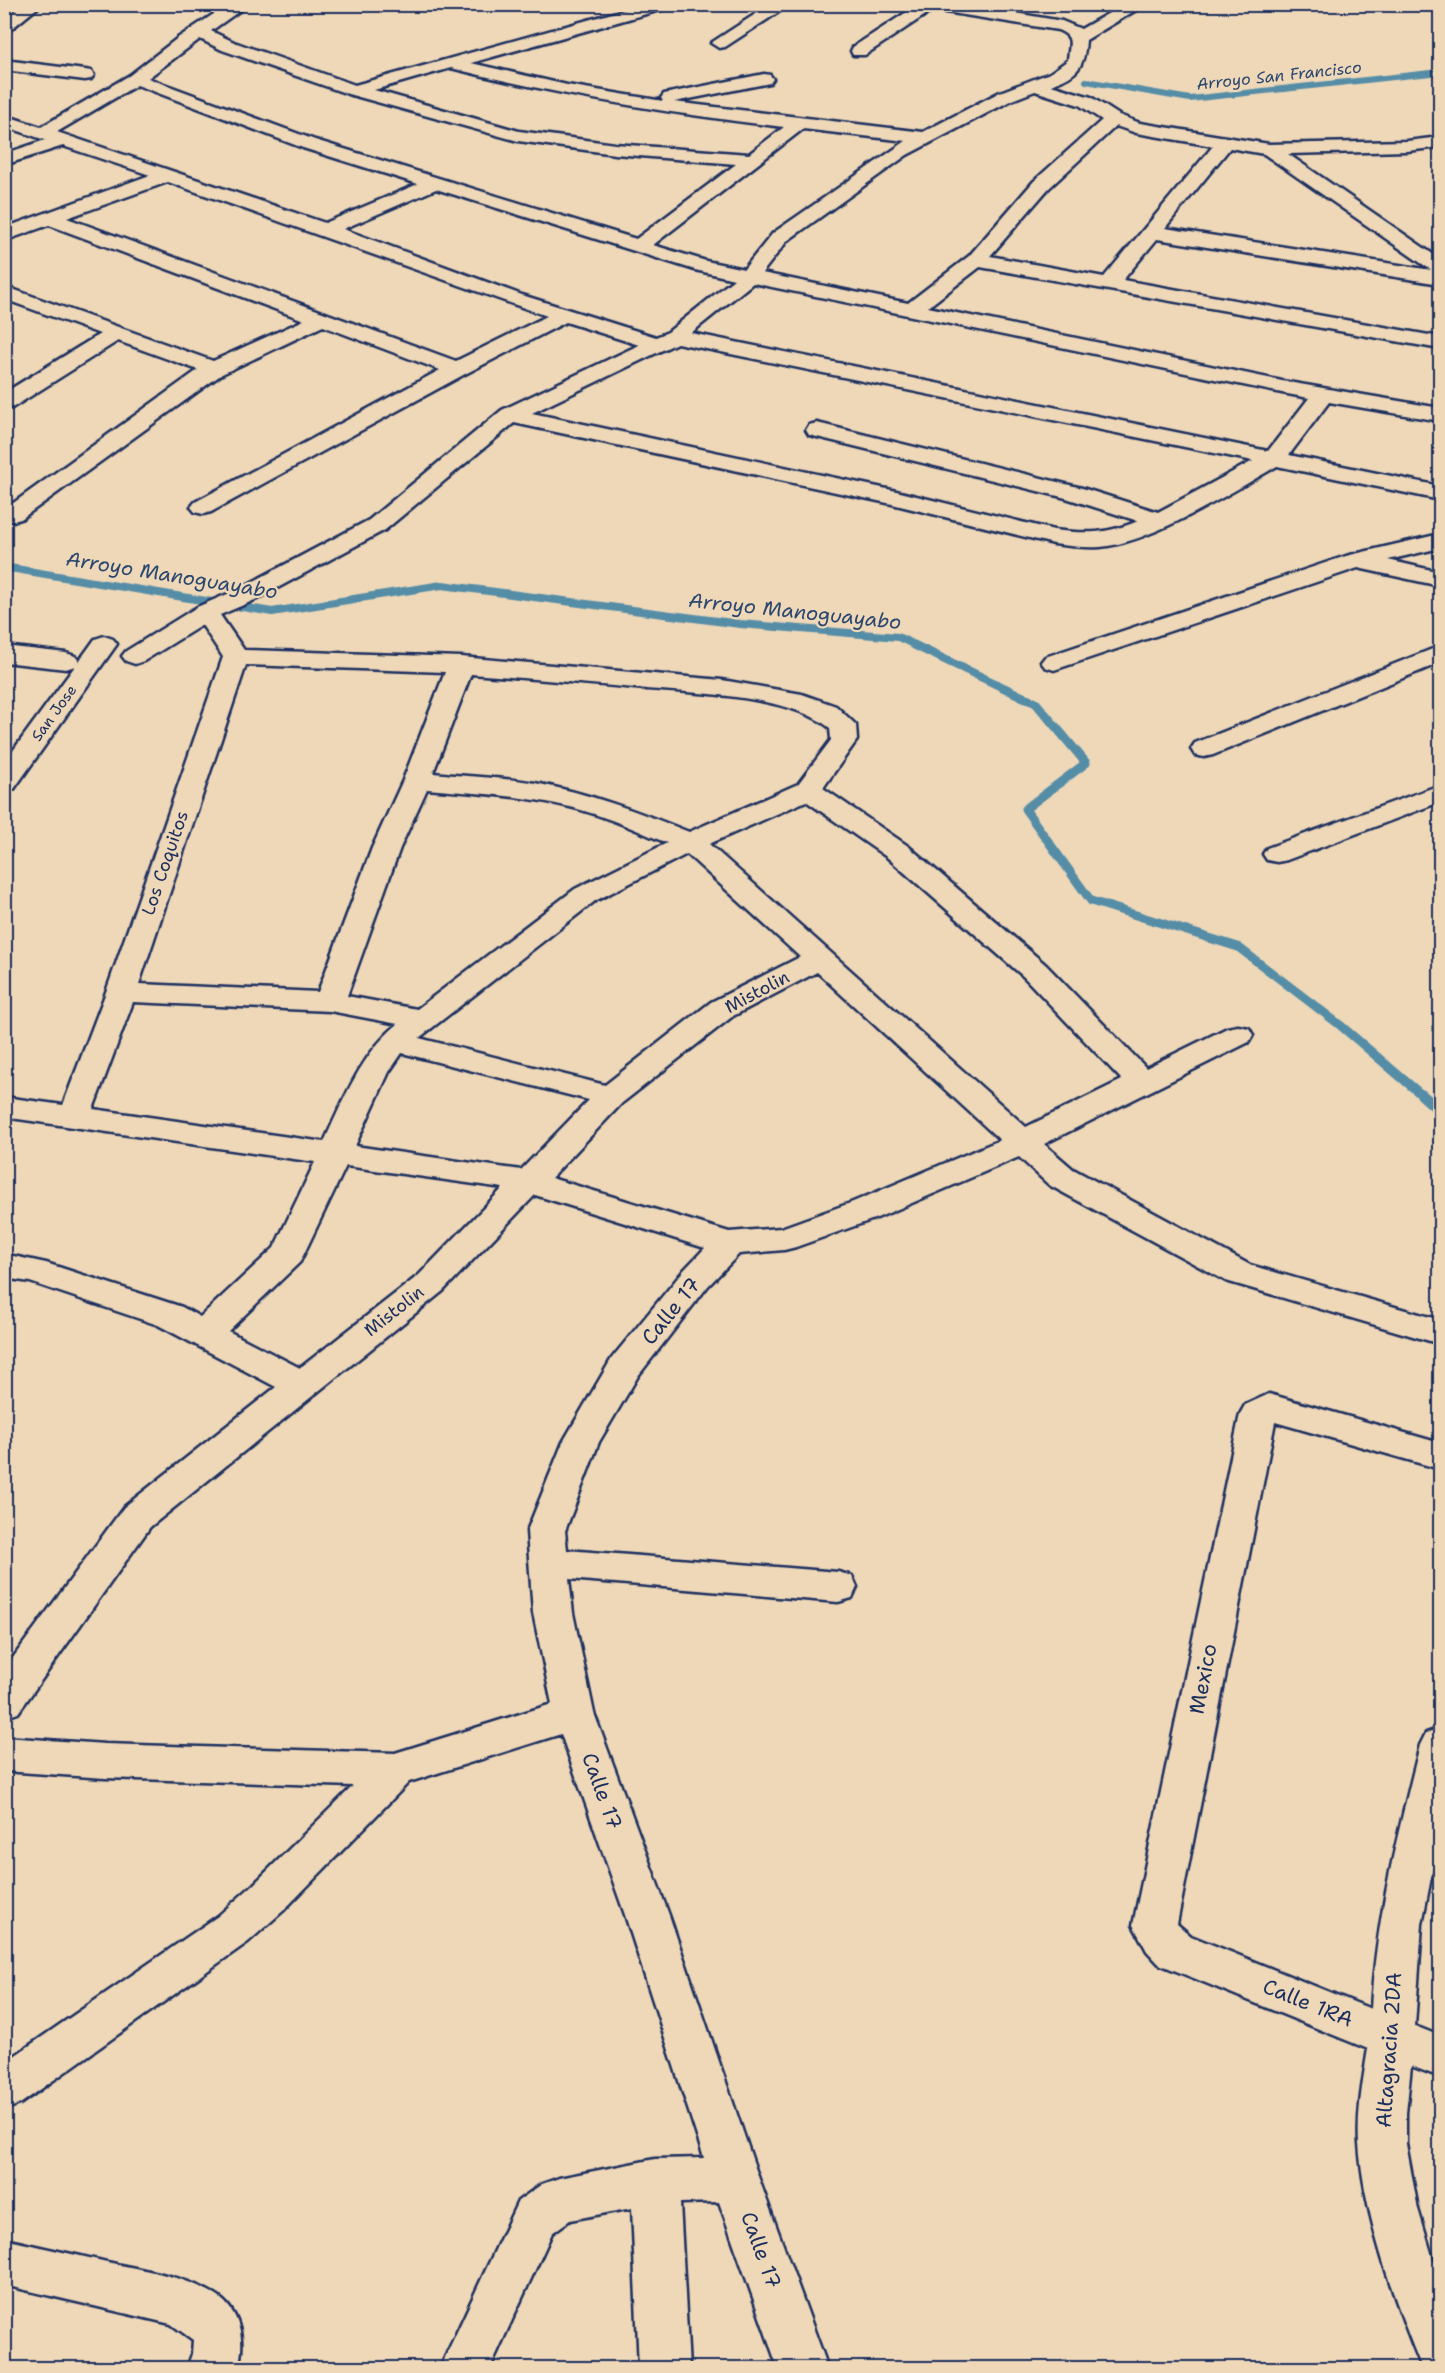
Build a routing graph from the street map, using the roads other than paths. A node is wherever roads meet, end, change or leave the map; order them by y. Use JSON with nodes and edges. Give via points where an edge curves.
{"nodes":[{"id":1,"x":34,"y":4,"type":"edge"},
{"id":2,"x":241,"y":4,"type":"edge"},
{"id":3,"x":665,"y":4,"type":"edge"},
{"id":4,"x":783,"y":4,"type":"edge"},
{"id":5,"x":928,"y":4,"type":"edge"},
{"id":6,"x":1138,"y":4,"type":"edge"},
{"id":7,"x":4,"y":27,"type":"edge"},
{"id":8,"x":199,"y":32,"type":"junction"},
{"id":9,"x":1078,"y":38,"type":"junction"},
{"id":10,"x":719,"y":43,"type":"dead end"},
{"id":11,"x":859,"y":51,"type":"dead end"},
{"id":12,"x":450,"y":63,"type":"junction"},
{"id":13,"x":4,"y":65,"type":"edge"},
{"id":14,"x":85,"y":75,"type":"dead end"},
{"id":15,"x":136,"y":79,"type":"junction"},
{"id":16,"x":764,"y":79,"type":"dead end"},
{"id":17,"x":1033,"y":85,"type":"junction"},
{"id":18,"x":354,"y":90,"type":"junction"},
{"id":19,"x":645,"y":103,"type":"junction"},
{"id":20,"x":1113,"y":119,"type":"junction"},
{"id":21,"x":4,"y":120,"type":"edge"},
{"id":22,"x":800,"y":123,"type":"junction"},
{"id":23,"x":44,"y":133,"type":"junction"},
{"id":24,"x":926,"y":138,"type":"junction"},
{"id":25,"x":62,"y":140,"type":"junction"},
{"id":26,"x":1225,"y":142,"type":"junction"},
{"id":27,"x":1440,"y":142,"type":"edge"},
{"id":28,"x":1407,"y":146,"type":"junction"},
{"id":29,"x":1269,"y":149,"type":"junction"},
{"id":30,"x":4,"y":160,"type":"edge"},
{"id":31,"x":753,"y":160,"type":"junction"},
{"id":32,"x":1432,"y":163,"type":"dead end"},
{"id":33,"x":166,"y":176,"type":"junction"},
{"id":34,"x":435,"y":183,"type":"junction"},
{"id":35,"x":51,"y":219,"type":"junction"},
{"id":36,"x":325,"y":230,"type":"junction"},
{"id":37,"x":1151,"y":232,"type":"junction"},
{"id":38,"x":4,"y":235,"type":"edge"},
{"id":39,"x":639,"y":246,"type":"junction"},
{"id":40,"x":976,"y":260,"type":"junction"},
{"id":41,"x":1440,"y":268,"type":"edge"},
{"id":42,"x":748,"y":277,"type":"junction"},
{"id":43,"x":1440,"y":278,"type":"edge"},
{"id":44,"x":1109,"y":284,"type":"junction"},
{"id":45,"x":4,"y":292,"type":"edge"},
{"id":46,"x":911,"y":310,"type":"junction"},
{"id":47,"x":564,"y":315,"type":"junction"},
{"id":48,"x":320,"y":320,"type":"junction"},
{"id":49,"x":117,"y":333,"type":"junction"},
{"id":50,"x":666,"y":340,"type":"junction"},
{"id":51,"x":1440,"y":343,"type":"edge"},
{"id":52,"x":214,"y":369,"type":"junction"},
{"id":53,"x":457,"y":369,"type":"junction"},
{"id":54,"x":1323,"y":395,"type":"junction"},
{"id":55,"x":4,"y":403,"type":"edge"},
{"id":56,"x":1440,"y":414,"type":"edge"},
{"id":57,"x":510,"y":415,"type":"junction"},
{"id":58,"x":817,"y":430,"type":"dead end"},
{"id":59,"x":1274,"y":459,"type":"junction"},
{"id":60,"x":1440,"y":493,"type":"edge"},
{"id":61,"x":203,"y":507,"type":"dead end"},
{"id":62,"x":13,"y":514,"type":"dead end"},
{"id":63,"x":1160,"y":520,"type":"junction"},
{"id":64,"x":1440,"y":541,"type":"edge"},
{"id":65,"x":1355,"y":561,"type":"junction"},
{"id":66,"x":1440,"y":579,"type":"edge"},
{"id":67,"x":206,"y":612,"type":"junction"},
{"id":68,"x":104,"y":644,"type":"dead end"},
{"id":69,"x":4,"y":654,"type":"edge"},
{"id":70,"x":1440,"y":654,"type":"edge"},
{"id":71,"x":135,"y":656,"type":"dead end"},
{"id":72,"x":236,"y":657,"type":"junction"},
{"id":73,"x":66,"y":661,"type":"dead end"},
{"id":74,"x":1054,"y":662,"type":"dead end"},
{"id":75,"x":461,"y":665,"type":"junction"},
{"id":76,"x":1204,"y":748,"type":"dead end"},
{"id":77,"x":417,"y":780,"type":"junction"},
{"id":78,"x":4,"y":783,"type":"edge"},
{"id":79,"x":808,"y":790,"type":"junction"},
{"id":80,"x":1440,"y":793,"type":"edge"},
{"id":81,"x":690,"y":842,"type":"junction"},
{"id":82,"x":1277,"y":854,"type":"dead end"},
{"id":83,"x":820,"y":959,"type":"junction"},
{"id":84,"x":121,"y":992,"type":"junction"},
{"id":85,"x":330,"y":1002,"type":"junction"},
{"id":86,"x":423,"y":1019,"type":"junction"},
{"id":87,"x":1238,"y":1035,"type":"dead end"},
{"id":88,"x":395,"y":1042,"type":"junction"},
{"id":89,"x":1141,"y":1081,"type":"junction"},
{"id":90,"x":610,"y":1096,"type":"junction"},
{"id":91,"x":4,"y":1107,"type":"edge"},
{"id":92,"x":74,"y":1118,"type":"junction"},
{"id":93,"x":1023,"y":1143,"type":"junction"},
{"id":94,"x":335,"y":1153,"type":"junction"},
{"id":95,"x":526,"y":1181,"type":"junction"},
{"id":96,"x":729,"y":1243,"type":"junction"},
{"id":97,"x":4,"y":1266,"type":"edge"},
{"id":98,"x":1440,"y":1332,"type":"edge"},
{"id":99,"x":203,"y":1334,"type":"junction"},
{"id":100,"x":301,"y":1384,"type":"junction"},
{"id":101,"x":1440,"y":1456,"type":"edge"},
{"id":102,"x":549,"y":1563,"type":"junction"},
{"id":103,"x":838,"y":1587,"type":"dead end"},
{"id":104,"x":4,"y":1702,"type":"edge"},
{"id":105,"x":574,"y":1713,"type":"junction"},
{"id":106,"x":1440,"y":1745,"type":"edge"},
{"id":107,"x":4,"y":1754,"type":"edge"},
{"id":108,"x":395,"y":1770,"type":"junction"},
{"id":109,"x":1175,"y":1950,"type":"joint"},
{"id":110,"x":1392,"y":2036,"type":"junction"},
{"id":111,"x":1440,"y":2057,"type":"edge"},
{"id":112,"x":4,"y":2090,"type":"edge"},
{"id":113,"x":735,"y":2179,"type":"junction"},
{"id":114,"x":654,"y":2181,"type":"junction"},
{"id":115,"x":4,"y":2262,"type":"edge"},
{"id":116,"x":1440,"y":2352,"type":"edge"},
{"id":117,"x":212,"y":2368,"type":"edge"},
{"id":118,"x":465,"y":2368,"type":"edge"},
{"id":119,"x":664,"y":2368,"type":"edge"},
{"id":120,"x":803,"y":2368,"type":"edge"}],
"edges":[{"from":1,"to":7,"type":"street"},
{"from":2,"to":8,"type":"street"},
{"from":3,"to":12,"type":"street"},
{"from":4,"to":10,"type":"street"},
{"from":5,"to":9,"type":"street","via":[[1062,26],[1074,31]]},
{"from":5,"to":11,"type":"street"},
{"from":6,"to":9,"type":"street"},
{"from":8,"to":15,"type":"street"},
{"from":8,"to":18,"type":"street"},
{"from":9,"to":17,"type":"street","via":[[1076,62]]},
{"from":12,"to":18,"type":"street"},
{"from":12,"to":19,"type":"street","via":[[492,75]]},
{"from":13,"to":14,"type":"street"},
{"from":15,"to":23,"type":"street"},
{"from":15,"to":34,"type":"street","via":[[309,144]]},
{"from":16,"to":19,"type":"street"},
{"from":17,"to":20,"type":"street","via":[[1085,101]]},
{"from":17,"to":24,"type":"street"},
{"from":18,"to":31,"type":"street","via":[[518,136],[615,149]]},
{"from":19,"to":22,"type":"street"},
{"from":20,"to":26,"type":"street","via":[[1136,128]]},
{"from":20,"to":40,"type":"street","via":[[1041,184]]},
{"from":21,"to":23,"type":"street"},
{"from":22,"to":24,"type":"street"},
{"from":22,"to":31,"type":"street"},
{"from":23,"to":25,"type":"street"},
{"from":24,"to":42,"type":"street","via":[[780,237]]},
{"from":25,"to":30,"type":"street"},
{"from":25,"to":33,"type":"street"},
{"from":26,"to":29,"type":"street"},
{"from":26,"to":37,"type":"street"},
{"from":27,"to":28,"type":"street"},
{"from":28,"to":29,"type":"street"},
{"from":28,"to":32,"type":"street"},
{"from":29,"to":41,"type":"street"},
{"from":31,"to":39,"type":"street"},
{"from":33,"to":35,"type":"street"},
{"from":33,"to":36,"type":"street"},
{"from":34,"to":36,"type":"street"},
{"from":34,"to":39,"type":"street"},
{"from":35,"to":38,"type":"street"},
{"from":35,"to":48,"type":"street"},
{"from":36,"to":47,"type":"street"},
{"from":37,"to":43,"type":"street"},
{"from":37,"to":44,"type":"street"},
{"from":39,"to":42,"type":"street"},
{"from":40,"to":44,"type":"street"},
{"from":40,"to":46,"type":"street"},
{"from":42,"to":46,"type":"street"},
{"from":42,"to":50,"type":"street"},
{"from":44,"to":51,"type":"street"},
{"from":45,"to":49,"type":"street"},
{"from":46,"to":54,"type":"street"},
{"from":47,"to":50,"type":"street"},
{"from":47,"to":53,"type":"street"},
{"from":48,"to":52,"type":"street"},
{"from":48,"to":53,"type":"street"},
{"from":49,"to":52,"type":"street"},
{"from":49,"to":55,"type":"street"},
{"from":50,"to":57,"type":"street"},
{"from":50,"to":59,"type":"street"},
{"from":52,"to":62,"type":"street"},
{"from":53,"to":61,"type":"street"},
{"from":54,"to":56,"type":"street"},
{"from":54,"to":59,"type":"street"},
{"from":57,"to":63,"type":"street","via":[[892,497],[1054,537],[1102,540]]},
{"from":57,"to":67,"type":"street","via":[[377,525]]},
{"from":58,"to":63,"type":"street","via":[[1074,493]]},
{"from":59,"to":60,"type":"street"},
{"from":59,"to":63,"type":"street"},
{"from":64,"to":65,"type":"street"},
{"from":65,"to":66,"type":"street"},
{"from":65,"to":74,"type":"street"},
{"from":67,"to":71,"type":"street"},
{"from":67,"to":72,"type":"street"},
{"from":68,"to":78,"type":"street","name":"San Jose"},
{"from":69,"to":73,"type":"street"},
{"from":70,"to":76,"type":"street"},
{"from":72,"to":75,"type":"street"},
{"from":72,"to":84,"type":"street","name":"Los Coquitos"},
{"from":75,"to":77,"type":"street"},
{"from":75,"to":79,"type":"street","via":[[722,688],[793,700],[827,712],[843,725],[844,740]]},
{"from":77,"to":81,"type":"street","via":[[533,791],[570,799]]},
{"from":77,"to":85,"type":"street","via":[[386,848]]},
{"from":79,"to":81,"type":"street"},
{"from":79,"to":89,"type":"street","via":[[898,852],[1026,964]]},
{"from":80,"to":82,"type":"street"},
{"from":81,"to":83,"type":"street"},
{"from":81,"to":86,"type":"street","via":[[585,895]]},
{"from":83,"to":90,"type":"street","name":"Mistolin","via":[[722,1009]]},
{"from":83,"to":93,"type":"street"},
{"from":84,"to":85,"type":"street"},
{"from":84,"to":92,"type":"street","name":"Los Coquitos"},
{"from":85,"to":86,"type":"street"},
{"from":86,"to":88,"type":"street"},
{"from":87,"to":89,"type":"street"},
{"from":88,"to":90,"type":"street"},
{"from":88,"to":94,"type":"street","via":[[374,1070]]},
{"from":89,"to":93,"type":"street"},
{"from":90,"to":95,"type":"street","name":"Mistolin"},
{"from":91,"to":92,"type":"street"},
{"from":92,"to":94,"type":"street"},
{"from":93,"to":96,"type":"street","via":[[865,1210],[784,1239]]},
{"from":93,"to":98,"type":"street","via":[[1061,1177],[1238,1273]]},
{"from":94,"to":95,"type":"street"},
{"from":94,"to":99,"type":"street","via":[[288,1254]]},
{"from":95,"to":96,"type":"street"},
{"from":95,"to":100,"type":"street","name":"Mistolin","via":[[430,1283]]},
{"from":96,"to":102,"type":"street","name":"Calle 17","via":[[625,1367],[581,1443],[546,1531]]},
{"from":97,"to":99,"type":"street","via":[[34,1271],[170,1316]]},
{"from":99,"to":100,"type":"street"},
{"from":100,"to":104,"type":"street","name":"Mistolin","via":[[137,1517]]},
{"from":101,"to":109,"type":"street","name":"Mexico","via":[[1269,1407],[1258,1414],[1155,1925]]},
{"from":102,"to":103,"type":"street"},
{"from":102,"to":105,"type":"street","name":"Calle 17","via":[[553,1612]]},
{"from":105,"to":108,"type":"street"},
{"from":105,"to":113,"type":"street","name":"Calle 17","via":[[647,1915]]},
{"from":106,"to":110,"type":"street","name":"Altagracia 2DA","via":[[1397,1949]]},
{"from":107,"to":108,"type":"street"},
{"from":108,"to":112,"type":"street","via":[[233,1929]]},
{"from":109,"to":110,"type":"street","name":"Calle 1RA"},
{"from":110,"to":111,"type":"street","name":"Calle 1RA"},
{"from":110,"to":116,"type":"street","name":"Altagracia 2DA","via":[[1383,2098],[1384,2159],[1405,2254]]},
{"from":113,"to":114,"type":"street"},
{"from":113,"to":120,"type":"street","name":"Calle 17"},
{"from":114,"to":118,"type":"street","via":[[559,2200],[535,2217]]},
{"from":114,"to":119,"type":"street"},
{"from":115,"to":117,"type":"street","via":[[171,2300],[202,2315],[219,2341]]}]}
